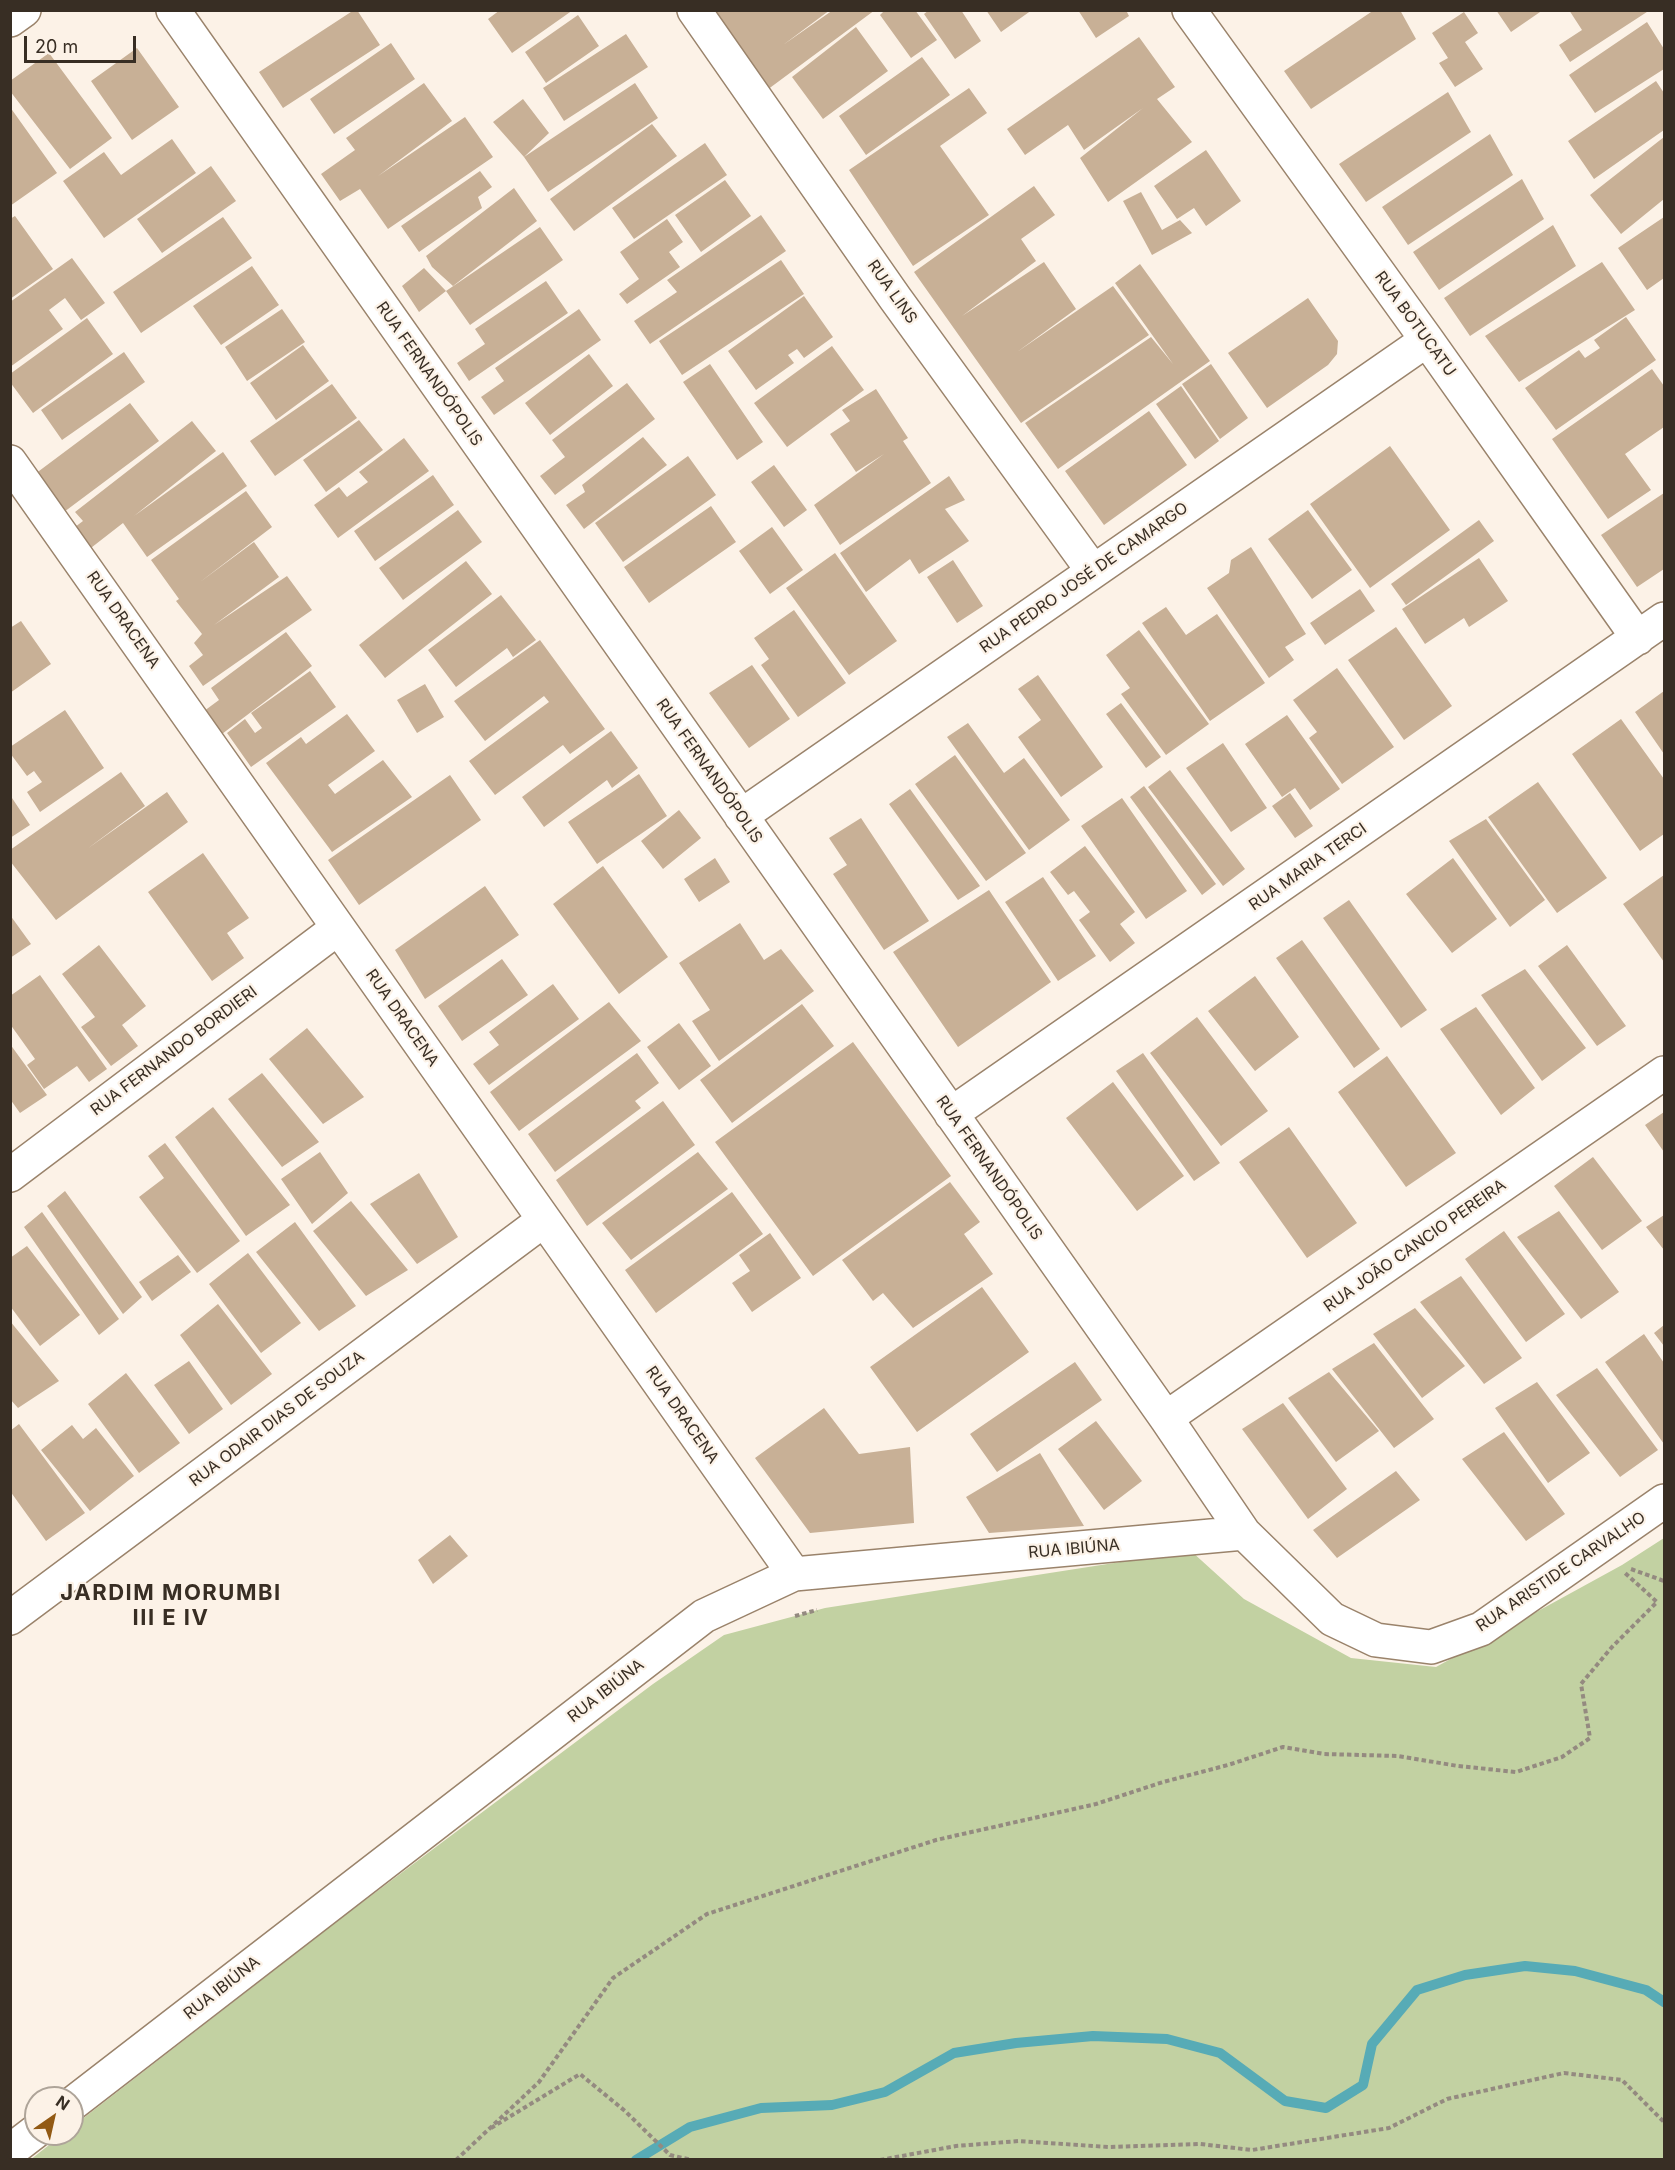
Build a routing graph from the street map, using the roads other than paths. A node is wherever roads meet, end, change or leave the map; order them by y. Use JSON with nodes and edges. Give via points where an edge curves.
{"nodes":[{"id":1,"x":24,"y":10,"type":"edge"},
{"id":2,"x":173,"y":10,"type":"edge"},
{"id":3,"x":694,"y":10,"type":"edge"},
{"id":4,"x":1189,"y":10,"type":"edge"},
{"id":5,"x":10,"y":20,"type":"edge"},
{"id":6,"x":1427,"y":340,"type":"junction"},
{"id":7,"x":10,"y":462,"type":"edge"},
{"id":8,"x":1093,"y":571,"type":"junction"},
{"id":9,"x":1665,"y":620,"type":"edge"},
{"id":10,"x":1638,"y":638,"type":"junction"},
{"id":11,"x":741,"y":816,"type":"junction"},
{"id":12,"x":338,"y":928,"type":"junction"},
{"id":13,"x":1665,"y":1073,"type":"edge"},
{"id":14,"x":951,"y":1114,"type":"junction"},
{"id":15,"x":10,"y":1175,"type":"edge"},
{"id":16,"x":544,"y":1220,"type":"junction"},
{"id":17,"x":1166,"y":1418,"type":"junction"},
{"id":18,"x":1665,"y":1501,"type":"edge"},
{"id":19,"x":1244,"y":1533,"type":"junction"},
{"id":20,"x":794,"y":1574,"type":"junction"},
{"id":21,"x":10,"y":1618,"type":"edge"},
{"id":22,"x":84,"y":2095,"type":"edge"},
{"id":23,"x":24,"y":2141,"type":"edge"},
{"id":24,"x":10,"y":2151,"type":"edge"}],
"edges":[{"from":1,"to":5,"type":"street"},
{"from":2,"to":11,"type":"street","name":"RUA FERNANDÓPOLIS"},
{"from":3,"to":8,"type":"street","name":"RUA LINS"},
{"from":4,"to":6,"type":"street","name":"RUA BOTUCATU"},
{"from":6,"to":8,"type":"street","name":"RUA PEDRO JOSÉ DE CAMARGO"},
{"from":6,"to":10,"type":"street","name":"RUA BOTUCATU"},
{"from":7,"to":12,"type":"street","name":"RUA DRACENA"},
{"from":8,"to":11,"type":"street","name":"RUA PEDRO JOSÉ DE CAMARGO"},
{"from":9,"to":10,"type":"street","name":"RUA MARIA TERCI"},
{"from":10,"to":14,"type":"street","name":"RUA MARIA TERCI"},
{"from":11,"to":14,"type":"street","name":"RUA FERNANDÓPOLIS"},
{"from":12,"to":15,"type":"street","name":"RUA FERNANDO BORDIERI"},
{"from":12,"to":16,"type":"street","name":"RUA DRACENA"},
{"from":13,"to":17,"type":"street","name":"RUA JOÃO CANCIO PEREIRA"},
{"from":14,"to":17,"type":"street","name":"RUA FERNANDÓPOLIS"},
{"from":16,"to":20,"type":"street","name":"RUA DRACENA"},
{"from":16,"to":21,"type":"street","name":"RUA ODAIR DIAS DE SOUZA"},
{"from":17,"to":19,"type":"street","name":"RUA FERNANDÓPOLIS"},
{"from":18,"to":19,"type":"street","name":"RUA ARISTIDE CARVALHO","via":[[1481,1629],[1431,1647],[1376,1640],[1332,1618]]},
{"from":19,"to":20,"type":"street","name":"RUA IBIÚNA"},
{"from":20,"to":22,"type":"street","name":"RUA IBIÚNA","via":[[704,1616]]},
{"from":23,"to":24,"type":"street"}]}
